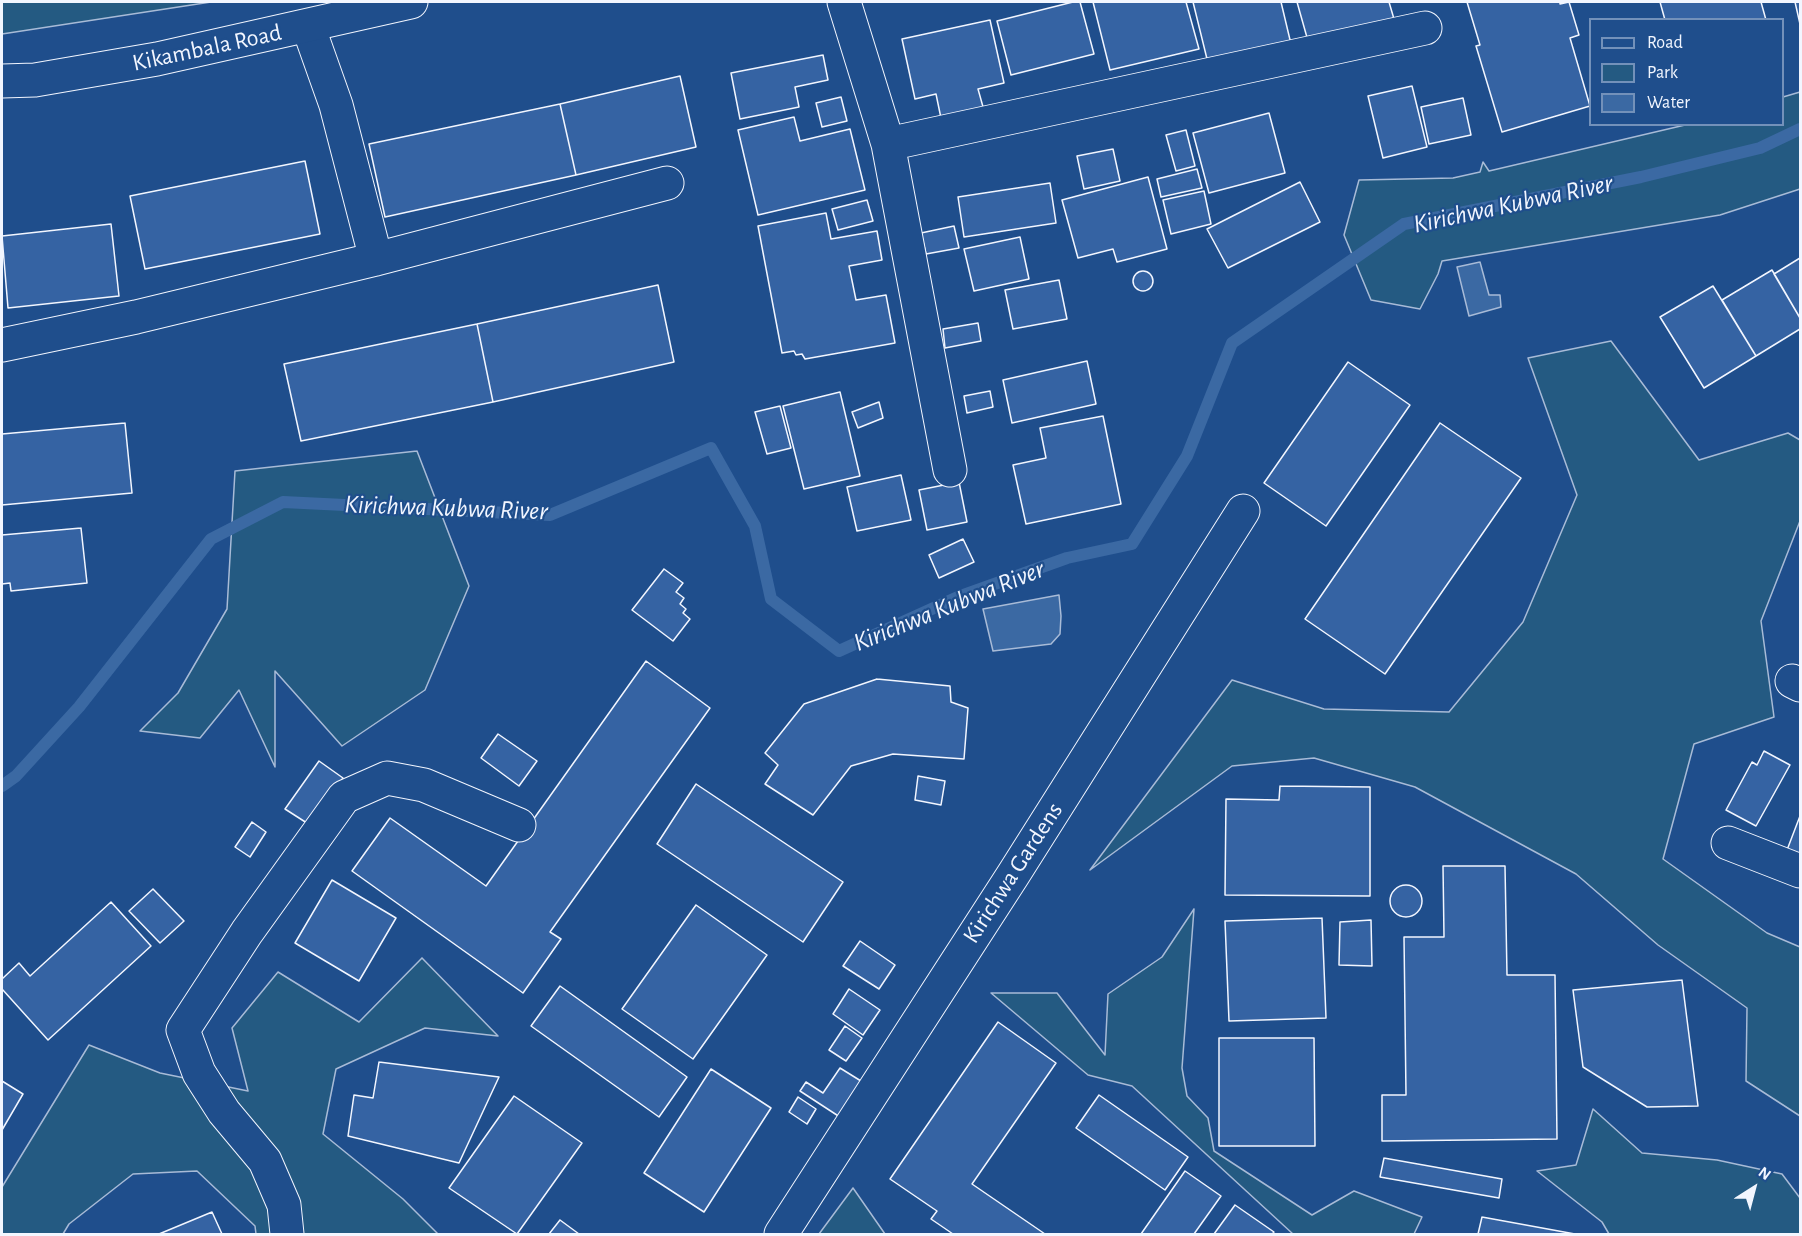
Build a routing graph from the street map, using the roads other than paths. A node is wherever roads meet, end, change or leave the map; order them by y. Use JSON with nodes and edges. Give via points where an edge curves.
{"nodes":[{"id":1,"x":411,"y":2,"type":"edge"},
{"id":2,"x":844,"y":2,"type":"edge"},
{"id":3,"x":308,"y":26,"type":"junction"},
{"id":4,"x":1425,"y":28,"type":"dead end"},
{"id":5,"x":2,"y":81,"type":"edge"},
{"id":6,"x":888,"y":144,"type":"junction"},
{"id":7,"x":667,"y":183,"type":"dead end"},
{"id":8,"x":376,"y":259,"type":"junction"},
{"id":9,"x":2,"y":345,"type":"edge"},
{"id":10,"x":950,"y":470,"type":"dead end"},
{"id":11,"x":1243,"y":511,"type":"dead end"},
{"id":12,"x":519,"y":825,"type":"dead end"},
{"id":13,"x":1728,"y":843,"type":"dead end"},
{"id":14,"x":1800,"y":871,"type":"edge"},
{"id":15,"x":287,"y":1234,"type":"edge"},
{"id":16,"x":781,"y":1234,"type":"edge"}],
"edges":[{"from":1,"to":3,"type":"street","name":"Kikambala Road"},
{"from":2,"to":6,"type":"street"},
{"from":3,"to":5,"type":"street","name":"Kikambala Road","via":[[158,59],[35,80]]},
{"from":3,"to":8,"type":"street","via":[[336,105]]},
{"from":4,"to":6,"type":"street"},
{"from":6,"to":10,"type":"street"},
{"from":7,"to":8,"type":"street"},
{"from":8,"to":9,"type":"street"},
{"from":11,"to":16,"type":"street","name":"Kirichwa Gardens"},
{"from":12,"to":15,"type":"street","via":[[424,785],[387,778],[344,797],[247,932],[183,1030],[199,1073],[224,1112],[265,1161],[284,1205]]},
{"from":13,"to":14,"type":"street"}]}
